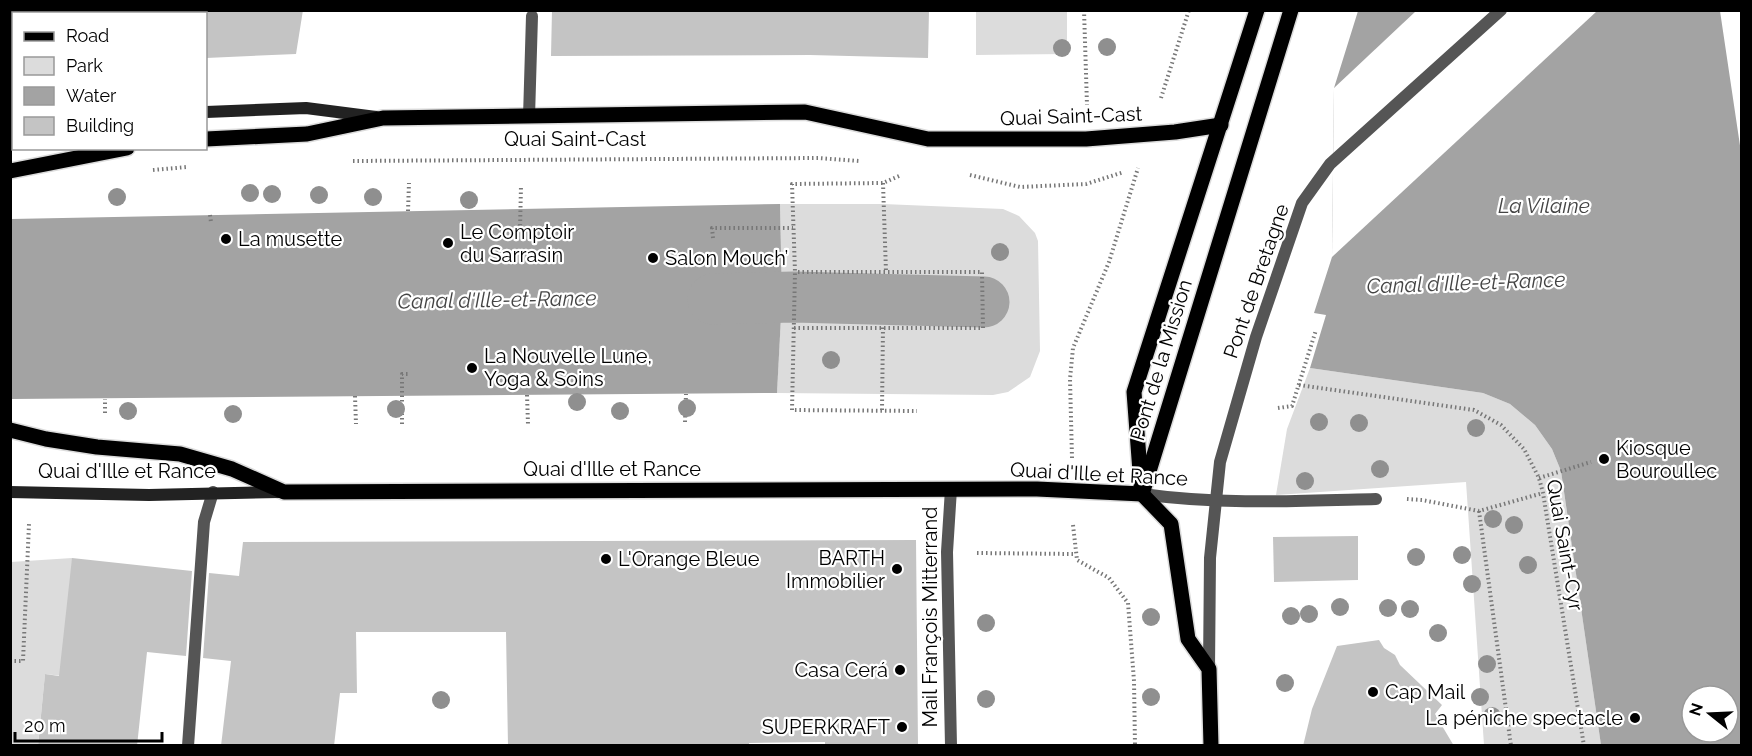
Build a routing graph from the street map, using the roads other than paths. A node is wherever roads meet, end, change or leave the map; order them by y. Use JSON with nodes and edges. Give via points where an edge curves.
{"nodes":[{"id":1,"x":1257,"y":10,"type":"edge"},
{"id":2,"x":1291,"y":10,"type":"edge"},
{"id":3,"x":1501,"y":10,"type":"edge"},
{"id":4,"x":532,"y":16,"type":"dead end"},
{"id":5,"x":207,"y":112,"type":"edge"},
{"id":6,"x":529,"y":117,"type":"junction"},
{"id":7,"x":383,"y":118,"type":"junction"},
{"id":8,"x":1221,"y":125,"type":"junction"},
{"id":9,"x":207,"y":140,"type":"edge"},
{"id":10,"x":117,"y":150,"type":"edge"},
{"id":11,"x":10,"y":171,"type":"edge"},
{"id":12,"x":10,"y":430,"type":"edge"},
{"id":13,"x":951,"y":489,"type":"junction"},
{"id":14,"x":10,"y":492,"type":"edge"},
{"id":15,"x":213,"y":492,"type":"junction"},
{"id":16,"x":284,"y":492,"type":"junction"},
{"id":17,"x":1142,"y":494,"type":"junction"},
{"id":18,"x":1376,"y":499,"type":"road end"},
{"id":19,"x":1214,"y":500,"type":"junction"},
{"id":20,"x":1209,"y":669,"type":"junction"},
{"id":21,"x":188,"y":746,"type":"edge"},
{"id":22,"x":951,"y":746,"type":"edge"},
{"id":23,"x":1211,"y":746,"type":"edge"}],
"edges":[{"from":1,"to":8,"type":"main road","name":"Pont de la Mission"},
{"from":2,"to":17,"type":"main road","name":"Pont de la Mission"},
{"from":3,"to":19,"type":"street","name":"Pont de Bretagne","via":[[1330,164],[1302,203],[1230,420]]},
{"from":4,"to":6,"type":"street"},
{"from":5,"to":7,"type":"main road","name":"Quai Saint-Cast","via":[[306,108]]},
{"from":6,"to":7,"type":"main road","name":"Quai Saint-Cast"},
{"from":6,"to":8,"type":"main road","name":"Quai Saint-Cast","via":[[805,112],[928,139],[1086,139]]},
{"from":7,"to":9,"type":"main road","via":[[307,134]]},
{"from":8,"to":17,"type":"main road","name":"Pont de la Mission","via":[[1134,392]]},
{"from":10,"to":11,"type":"main road"},
{"from":12,"to":16,"type":"main road","via":[[98,447],[180,454],[232,469]]},
{"from":13,"to":16,"type":"main road","name":"Quai d'Ille et Rance"},
{"from":13,"to":17,"type":"main road","name":"Quai d'Ille et Rance"},
{"from":13,"to":22,"type":"street","name":"Mail François Mitterrand","via":[[947,552]]},
{"from":14,"to":15,"type":"main road","name":"Quai d'Ille et Rance"},
{"from":15,"to":16,"type":"main road","name":"Quai d'Ille et Rance"},
{"from":15,"to":21,"type":"street","via":[[204,522]]},
{"from":17,"to":19,"type":"street","name":"Quai d'Ille et Rance"},
{"from":17,"to":20,"type":"main road","via":[[1171,524],[1188,639]]},
{"from":18,"to":19,"type":"street","name":"Quai d'Ille et Rance"},
{"from":19,"to":20,"type":"street"},
{"from":20,"to":23,"type":"main road"}]}
